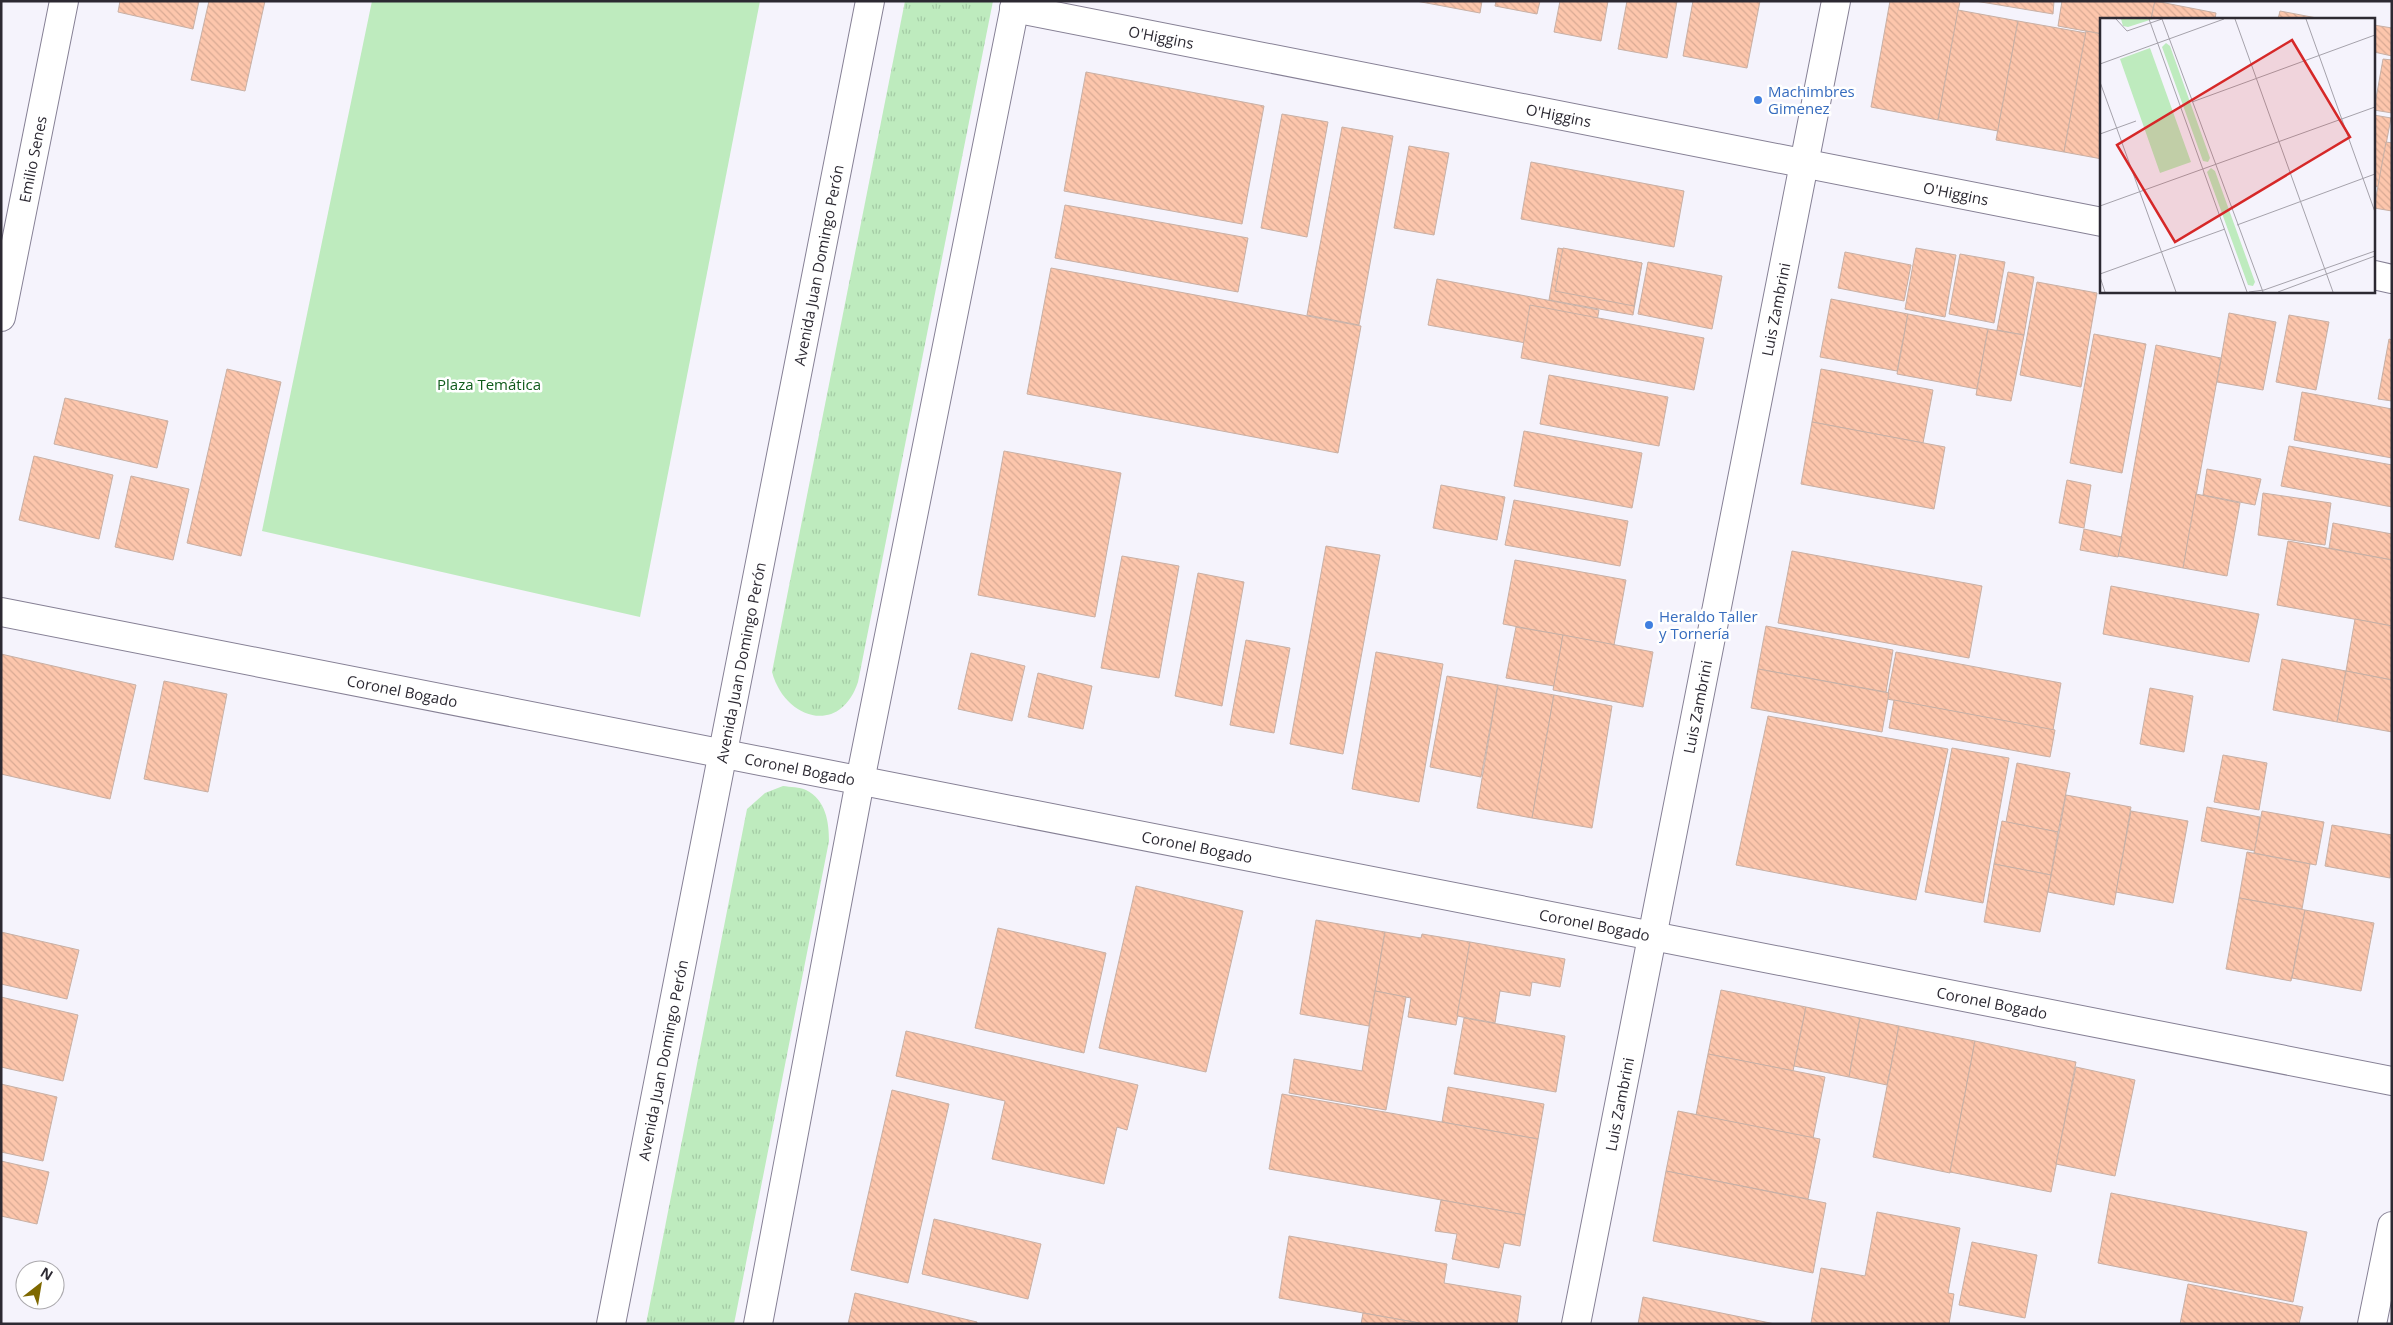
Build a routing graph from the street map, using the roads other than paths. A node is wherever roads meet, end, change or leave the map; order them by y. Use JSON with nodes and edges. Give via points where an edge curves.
{"nodes":[{"id":1,"x":64,"y":1,"type":"edge"},
{"id":2,"x":870,"y":1,"type":"edge"},
{"id":3,"x":1836,"y":1,"type":"edge"},
{"id":4,"x":1015,"y":5,"type":"edge"},
{"id":5,"x":1804,"y":164,"type":"junction"},
{"id":6,"x":2100,"y":222,"type":"edge"},
{"id":7,"x":2376,"y":276,"type":"edge"},
{"id":8,"x":2392,"y":279,"type":"edge"},
{"id":9,"x":1,"y":317,"type":"edge"},
{"id":10,"x":1,"y":612,"type":"edge"},
{"id":11,"x":723,"y":754,"type":"junction"},
{"id":12,"x":860,"y":781,"type":"junction"},
{"id":13,"x":1652,"y":936,"type":"junction"},
{"id":14,"x":2392,"y":1081,"type":"edge"},
{"id":15,"x":2392,"y":1226,"type":"edge"},
{"id":16,"x":611,"y":1324,"type":"edge"},
{"id":17,"x":758,"y":1324,"type":"edge"},
{"id":18,"x":1576,"y":1324,"type":"edge"},
{"id":19,"x":2372,"y":1324,"type":"edge"}],
"edges":[{"from":1,"to":9,"type":"street","name":"Emilio Senes"},
{"from":2,"to":11,"type":"street","name":"Avenida Juan Domingo Perón"},
{"from":3,"to":5,"type":"street","name":"Luis Zambrini"},
{"from":4,"to":5,"type":"street","name":"O'Higgins"},
{"from":4,"to":12,"type":"street"},
{"from":5,"to":6,"type":"street","name":"O'Higgins"},
{"from":5,"to":13,"type":"street","name":"Luis Zambrini"},
{"from":7,"to":8,"type":"street"},
{"from":10,"to":11,"type":"street","name":"Coronel Bogado"},
{"from":11,"to":12,"type":"street","name":"Coronel Bogado"},
{"from":11,"to":16,"type":"street","name":"Avenida Juan Domingo Perón"},
{"from":12,"to":13,"type":"street","name":"Coronel Bogado"},
{"from":12,"to":17,"type":"street"},
{"from":13,"to":14,"type":"street","name":"Coronel Bogado"},
{"from":13,"to":18,"type":"street","name":"Luis Zambrini"},
{"from":15,"to":19,"type":"street"}]}
